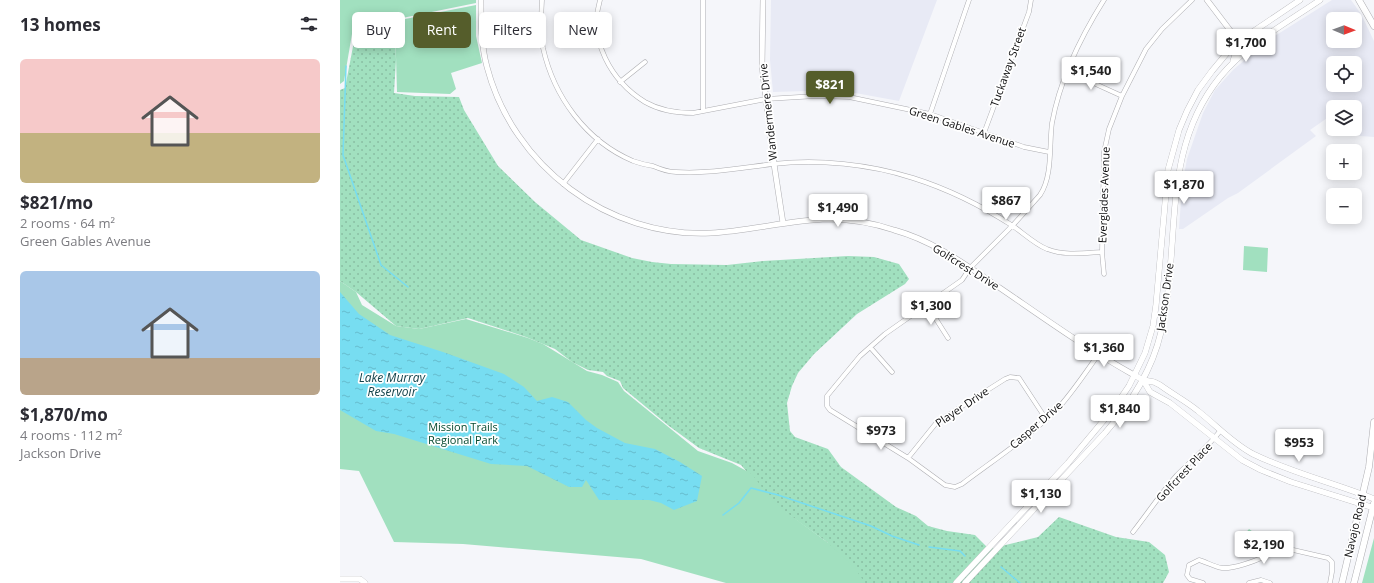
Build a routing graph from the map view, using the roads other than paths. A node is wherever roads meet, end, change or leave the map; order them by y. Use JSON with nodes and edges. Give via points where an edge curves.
{"nodes":[{"id":1,"x":481,"y":0,"type":"edge"},
{"id":2,"x":542,"y":0,"type":"edge"},
{"id":3,"x":600,"y":0,"type":"edge"},
{"id":4,"x":703,"y":0,"type":"edge"},
{"id":5,"x":763,"y":0,"type":"edge"},
{"id":6,"x":969,"y":0,"type":"edge"},
{"id":7,"x":1031,"y":0,"type":"edge"},
{"id":8,"x":1104,"y":0,"type":"edge"},
{"id":9,"x":1192,"y":0,"type":"edge"},
{"id":10,"x":1207,"y":0,"type":"edge"},
{"id":11,"x":1300,"y":0,"type":"edge"},
{"id":12,"x":1320,"y":0,"type":"edge"},
{"id":13,"x":1359,"y":0,"type":"edge"},
{"id":14,"x":1374,"y":26,"type":"edge"},
{"id":15,"x":1248,"y":35,"type":"junction"},
{"id":16,"x":1239,"y":42,"type":"junction"},
{"id":17,"x":1247,"y":50,"type":"junction"},
{"id":18,"x":646,"y":62,"type":"dead end"},
{"id":19,"x":1232,"y":64,"type":"junction"},
{"id":20,"x":1067,"y":71,"type":"junction"},
{"id":21,"x":620,"y":82,"type":"junction"},
{"id":22,"x":1122,"y":96,"type":"junction"},
{"id":23,"x":766,"y":99,"type":"junction"},
{"id":24,"x":703,"y":111,"type":"junction"},
{"id":25,"x":930,"y":114,"type":"junction"},
{"id":26,"x":984,"y":133,"type":"junction"},
{"id":27,"x":598,"y":139,"type":"junction"},
{"id":28,"x":1050,"y":152,"type":"junction"},
{"id":29,"x":774,"y":164,"type":"junction"},
{"id":30,"x":563,"y":184,"type":"junction"},
{"id":31,"x":783,"y":223,"type":"junction"},
{"id":32,"x":1012,"y":225,"type":"junction"},
{"id":33,"x":1102,"y":252,"type":"junction"},
{"id":34,"x":970,"y":268,"type":"junction"},
{"id":35,"x":1104,"y":274,"type":"dead end"},
{"id":36,"x":927,"y":306,"type":"junction"},
{"id":37,"x":948,"y":338,"type":"dead end"},
{"id":38,"x":870,"y":347,"type":"junction"},
{"id":39,"x":1098,"y":355,"type":"junction"},
{"id":40,"x":892,"y":372,"type":"dead end"},
{"id":41,"x":1134,"y":375,"type":"junction"},
{"id":42,"x":1143,"y":380,"type":"junction"},
{"id":43,"x":1046,"y":419,"type":"junction"},
{"id":44,"x":1374,"y":422,"type":"edge"},
{"id":45,"x":1220,"y":431,"type":"junction"},
{"id":46,"x":1214,"y":438,"type":"junction"},
{"id":47,"x":908,"y":458,"type":"junction"},
{"id":48,"x":1363,"y":495,"type":"junction"},
{"id":49,"x":1374,"y":499,"type":"edge"},
{"id":50,"x":1361,"y":503,"type":"junction"},
{"id":51,"x":1374,"y":506,"type":"edge"},
{"id":52,"x":1133,"y":532,"type":"dead end"},
{"id":53,"x":340,"y":579,"type":"edge"},
{"id":54,"x":365,"y":583,"type":"edge"},
{"id":55,"x":956,"y":583,"type":"edge"},
{"id":56,"x":965,"y":583,"type":"edge"},
{"id":57,"x":1203,"y":583,"type":"edge"},
{"id":58,"x":1249,"y":583,"type":"edge"},
{"id":59,"x":1270,"y":583,"type":"edge"},
{"id":60,"x":1330,"y":583,"type":"edge"},
{"id":61,"x":1342,"y":583,"type":"edge"},
{"id":62,"x":1354,"y":583,"type":"edge"}],
"edges":[{"from":1,"to":30,"type":"street","name":"Golfcrest Drive","via":[[481,33],[487,66],[497,97],[524,144]]},
{"from":2,"to":27,"type":"street","via":[[543,47],[556,86],[568,107]]},
{"from":3,"to":21,"type":"street","name":"Green Gables Avenue","via":[[597,25],[600,42],[606,61]]},
{"from":4,"to":24,"type":"street"},
{"from":5,"to":23,"type":"street","name":"Wandermere Drive","via":[[762,66]]},
{"from":6,"to":25,"type":"street"},
{"from":7,"to":26,"type":"street","name":"Tuckaway Street","via":[[1029,12]]},
{"from":8,"to":20,"type":"street"},
{"from":9,"to":22,"type":"street","name":"Everglades Avenue","via":[[1162,29],[1146,49]]},
{"from":10,"to":16,"type":"street"},
{"from":11,"to":15,"type":"main road","name":"Jackson Drive"},
{"from":12,"to":17,"type":"main road","name":"Jackson Drive","via":[[1258,40]]},
{"from":13,"to":14,"type":"main road"},
{"from":15,"to":16,"type":"main road","name":"Jackson Drive"},
{"from":15,"to":17,"type":"main road"},
{"from":16,"to":19,"type":"main road"},
{"from":16,"to":41,"type":"main road","name":"Jackson Drive","via":[[1198,90],[1179,130],[1168,170],[1153,326],[1145,353]]},
{"from":17,"to":19,"type":"main road","name":"Jackson Drive"},
{"from":18,"to":21,"type":"street"},
{"from":19,"to":42,"type":"main road","name":"Jackson Drive","via":[[1209,93],[1184,147],[1176,193],[1165,313],[1156,352]]},
{"from":20,"to":22,"type":"street"},
{"from":20,"to":28,"type":"street","via":[[1052,124]]},
{"from":21,"to":24,"type":"street","name":"Green Gables Avenue","via":[[628,90],[656,107],[680,113]]},
{"from":22,"to":33,"type":"street","name":"Everglades Avenue","via":[[1104,152]]},
{"from":23,"to":24,"type":"street","name":"Green Gables Avenue"},
{"from":23,"to":25,"type":"street","name":"Green Gables Avenue","via":[[849,97]]},
{"from":23,"to":29,"type":"street","name":"Wandermere Drive"},
{"from":25,"to":26,"type":"street","name":"Green Gables Avenue"},
{"from":26,"to":28,"type":"street","name":"Green Gables Avenue","via":[[1024,148]]},
{"from":27,"to":29,"type":"street","via":[[633,161],[674,172],[706,173]]},
{"from":27,"to":30,"type":"street"},
{"from":28,"to":32,"type":"street","via":[[1044,190]]},
{"from":29,"to":31,"type":"street","name":"Wandermere Drive"},
{"from":29,"to":32,"type":"street","via":[[836,164],[913,178],[970,200]]},
{"from":30,"to":31,"type":"street","name":"Golfcrest Drive","via":[[596,206],[626,220],[662,230],[712,233]]},
{"from":31,"to":34,"type":"street","name":"Golfcrest Drive","via":[[826,219],[873,224],[921,239],[952,255]]},
{"from":32,"to":33,"type":"street","via":[[1046,249],[1068,254]]},
{"from":32,"to":34,"type":"street"},
{"from":33,"to":35,"type":"street","name":"Everglades Avenue"},
{"from":34,"to":36,"type":"street","via":[[962,280]]},
{"from":34,"to":39,"type":"street","name":"Golfcrest Drive"},
{"from":36,"to":37,"type":"street"},
{"from":36,"to":38,"type":"street"},
{"from":38,"to":40,"type":"street"},
{"from":38,"to":47,"type":"street","via":[[829,392],[827,406]]},
{"from":39,"to":41,"type":"street","name":"Golfcrest Drive"},
{"from":39,"to":43,"type":"street","name":"Casper Drive","via":[[1084,376]]},
{"from":41,"to":42,"type":"main road","name":"Golfcrest Drive"},
{"from":41,"to":55,"type":"main road","name":"Jackson Drive","via":[[1125,392],[1068,463]]},
{"from":42,"to":45,"type":"main road","name":"Golfcrest Drive","via":[[1160,385],[1197,410]]},
{"from":42,"to":46,"type":"main road","name":"Golfcrest Drive","via":[[1150,392]]},
{"from":42,"to":56,"type":"main road","name":"Jackson Drive","via":[[1122,413],[1105,433]]},
{"from":43,"to":47,"type":"street","name":"Casper Drive","via":[[955,487],[945,485]]},
{"from":43,"to":47,"type":"street","name":"Player Drive","via":[[1019,378],[1005,378],[937,422]]},
{"from":44,"to":48,"type":"main road","name":"Navajo Road"},
{"from":45,"to":46,"type":"street","name":"Golfcrest Place"},
{"from":45,"to":48,"type":"main road","name":"Golfcrest Drive","via":[[1253,454]]},
{"from":46,"to":50,"type":"main road","name":"Golfcrest Drive","via":[[1242,460],[1270,474]]},
{"from":46,"to":52,"type":"street","name":"Golfcrest Place","via":[[1165,490]]},
{"from":48,"to":49,"type":"main road","name":"Golfcrest Drive"},
{"from":48,"to":50,"type":"main road","name":"Navajo Road"},
{"from":50,"to":51,"type":"main road","name":"Golfcrest Drive"},
{"from":50,"to":61,"type":"main road","name":"Navajo Road"},
{"from":51,"to":62,"type":"main road","name":"Navajo Road"},
{"from":53,"to":54,"type":"main road","via":[[360,579]]},
{"from":57,"to":60,"type":"street","via":[[1190,579],[1187,575],[1189,565],[1199,560],[1221,568],[1231,568],[1267,555],[1276,546],[1328,558],[1332,562]]},
{"from":58,"to":59,"type":"street","via":[[1261,580]]}]}
